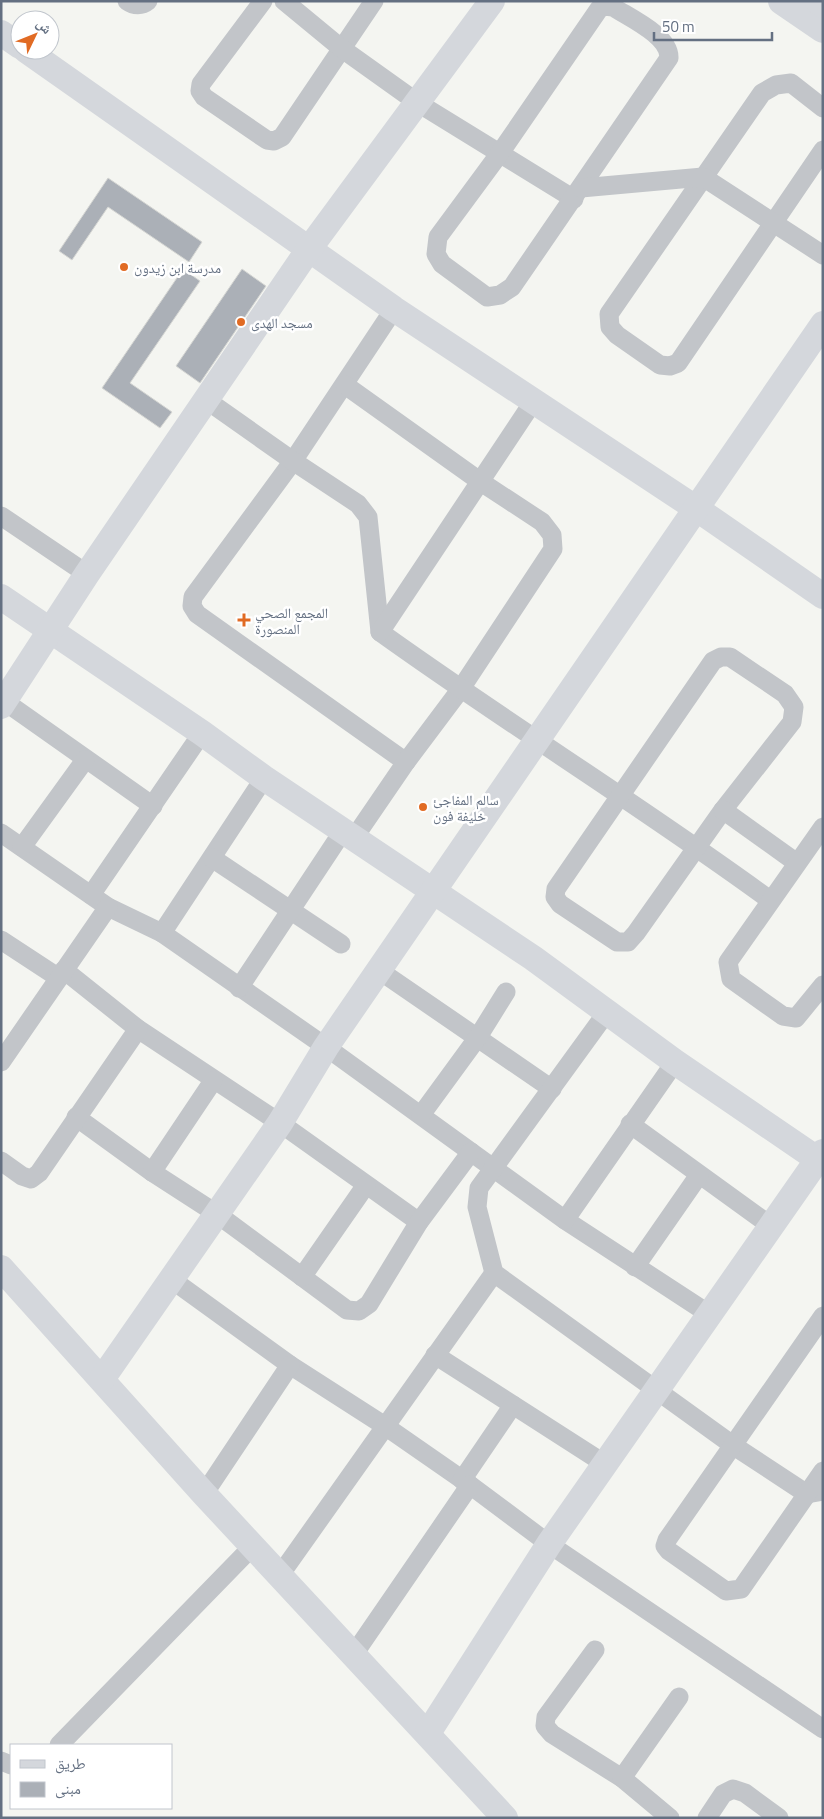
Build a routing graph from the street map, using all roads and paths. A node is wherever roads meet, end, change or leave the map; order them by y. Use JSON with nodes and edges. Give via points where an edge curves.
{"nodes":[{"id":1,"x":127,"y":1,"type":"edge"},
{"id":2,"x":148,"y":1,"type":"edge"},
{"id":3,"x":263,"y":1,"type":"edge"},
{"id":4,"x":284,"y":1,"type":"edge"},
{"id":5,"x":374,"y":1,"type":"edge"},
{"id":6,"x":492,"y":1,"type":"edge"},
{"id":7,"x":782,"y":1,"type":"edge"},
{"id":8,"x":819,"y":1,"type":"edge"},
{"id":9,"x":823,"y":4,"type":"edge"},
{"id":10,"x":823,"y":29,"type":"edge"},
{"id":11,"x":340,"y":48,"type":"junction"},
{"id":12,"x":40,"y":60,"type":"edge"},
{"id":13,"x":418,"y":103,"type":"junction"},
{"id":14,"x":823,"y":108,"type":"edge"},
{"id":15,"x":823,"y":150,"type":"edge"},
{"id":16,"x":500,"y":153,"type":"junction"},
{"id":17,"x":703,"y":177,"type":"junction"},
{"id":18,"x":577,"y":193,"type":"junction"},
{"id":19,"x":774,"y":224,"type":"junction"},
{"id":20,"x":309,"y":249,"type":"junction"},
{"id":21,"x":823,"y":255,"type":"edge"},
{"id":22,"x":394,"y":309,"type":"junction"},
{"id":23,"x":823,"y":324,"type":"edge"},
{"id":24,"x":345,"y":384,"type":"junction"},
{"id":25,"x":206,"y":399,"type":"junction"},
{"id":26,"x":533,"y":402,"type":"junction"},
{"id":27,"x":293,"y":462,"type":"junction"},
{"id":28,"x":481,"y":482,"type":"junction"},
{"id":29,"x":697,"y":509,"type":"junction"},
{"id":30,"x":1,"y":516,"type":"edge"},
{"id":31,"x":87,"y":574,"type":"junction"},
{"id":32,"x":823,"y":596,"type":"edge"},
{"id":33,"x":1,"y":597,"type":"edge"},
{"id":34,"x":50,"y":631,"type":"junction"},
{"id":35,"x":380,"y":632,"type":"junction"},
{"id":36,"x":460,"y":690,"type":"junction"},
{"id":37,"x":3,"y":704,"type":"edge"},
{"id":38,"x":202,"y":733,"type":"junction"},
{"id":39,"x":537,"y":742,"type":"junction"},
{"id":40,"x":85,"y":760,"type":"junction"},
{"id":41,"x":406,"y":762,"type":"junction"},
{"id":42,"x":264,"y":778,"type":"junction"},
{"id":43,"x":621,"y":795,"type":"junction"},
{"id":44,"x":153,"y":806,"type":"junction"},
{"id":45,"x":722,"y":810,"type":"junction"},
{"id":46,"x":822,"y":828,"type":"edge"},
{"id":47,"x":1,"y":834,"type":"edge"},
{"id":48,"x":349,"y":835,"type":"junction"},
{"id":49,"x":697,"y":846,"type":"junction"},
{"id":50,"x":22,"y":848,"type":"junction"},
{"id":51,"x":212,"y":858,"type":"junction"},
{"id":52,"x":797,"y":863,"type":"junction"},
{"id":53,"x":435,"y":891,"type":"junction"},
{"id":54,"x":92,"y":895,"type":"junction"},
{"id":55,"x":770,"y":900,"type":"junction"},
{"id":56,"x":108,"y":907,"type":"junction"},
{"id":57,"x":291,"y":911,"type":"junction"},
{"id":58,"x":162,"y":934,"type":"junction"},
{"id":59,"x":1,"y":940,"type":"edge"},
{"id":60,"x":341,"y":944,"type":"dead end"},
{"id":61,"x":380,"y":971,"type":"junction"},
{"id":62,"x":62,"y":974,"type":"junction"},
{"id":63,"x":823,"y":985,"type":"edge"},
{"id":64,"x":239,"y":988,"type":"junction"},
{"id":65,"x":506,"y":992,"type":"dead end"},
{"id":66,"x":607,"y":1012,"type":"junction"},
{"id":67,"x":138,"y":1029,"type":"junction"},
{"id":68,"x":478,"y":1037,"type":"junction"},
{"id":69,"x":326,"y":1047,"type":"junction"},
{"id":70,"x":4,"y":1052,"type":"edge"},
{"id":71,"x":675,"y":1062,"type":"junction"},
{"id":72,"x":213,"y":1081,"type":"junction"},
{"id":73,"x":552,"y":1089,"type":"junction"},
{"id":74,"x":421,"y":1115,"type":"junction"},
{"id":75,"x":76,"y":1117,"type":"junction"},
{"id":76,"x":280,"y":1123,"type":"junction"},
{"id":77,"x":630,"y":1124,"type":"junction"},
{"id":78,"x":471,"y":1152,"type":"junction"},
{"id":79,"x":821,"y":1158,"type":"edge"},
{"id":80,"x":1,"y":1161,"type":"edge"},
{"id":81,"x":495,"y":1168,"type":"junction"},
{"id":82,"x":152,"y":1172,"type":"junction"},
{"id":83,"x":699,"y":1175,"type":"junction"},
{"id":84,"x":366,"y":1185,"type":"junction"},
{"id":85,"x":217,"y":1214,"type":"junction"},
{"id":86,"x":565,"y":1220,"type":"junction"},
{"id":87,"x":419,"y":1222,"type":"junction"},
{"id":88,"x":771,"y":1226,"type":"junction"},
{"id":89,"x":635,"y":1267,"type":"junction"},
{"id":90,"x":1,"y":1268,"type":"edge"},
{"id":91,"x":494,"y":1273,"type":"junction"},
{"id":92,"x":302,"y":1277,"type":"junction"},
{"id":93,"x":172,"y":1279,"type":"junction"},
{"id":94,"x":709,"y":1314,"type":"junction"},
{"id":95,"x":823,"y":1316,"type":"edge"},
{"id":96,"x":435,"y":1355,"type":"junction"},
{"id":97,"x":290,"y":1365,"type":"junction"},
{"id":98,"x":102,"y":1379,"type":"junction"},
{"id":99,"x":657,"y":1391,"type":"junction"},
{"id":100,"x":513,"y":1405,"type":"junction"},
{"id":101,"x":385,"y":1426,"type":"junction"},
{"id":102,"x":734,"y":1446,"type":"junction"},
{"id":103,"x":605,"y":1464,"type":"junction"},
{"id":104,"x":823,"y":1471,"type":"edge"},
{"id":105,"x":466,"y":1483,"type":"junction"},
{"id":106,"x":815,"y":1492,"type":"edge"},
{"id":107,"x":204,"y":1494,"type":"junction"},
{"id":108,"x":549,"y":1544,"type":"junction"},
{"id":109,"x":253,"y":1546,"type":"junction"},
{"id":110,"x":280,"y":1575,"type":"junction"},
{"id":111,"x":595,"y":1650,"type":"dead end"},
{"id":112,"x":354,"y":1654,"type":"junction"},
{"id":113,"x":680,"y":1697,"type":"dead end"},
{"id":114,"x":823,"y":1729,"type":"edge"},
{"id":115,"x":428,"y":1733,"type":"junction"},
{"id":116,"x":60,"y":1744,"type":"edge"},
{"id":117,"x":622,"y":1778,"type":"junction"},
{"id":118,"x":505,"y":1818,"type":"edge"},
{"id":119,"x":670,"y":1818,"type":"edge"},
{"id":120,"x":708,"y":1818,"type":"edge"},
{"id":121,"x":779,"y":1818,"type":"edge"}],
"edges":[{"from":1,"to":2,"type":"street","via":[[143,4]]},
{"from":3,"to":11,"type":"street","via":[[201,84],[200,91],[266,140],[282,137]]},
{"from":4,"to":11,"type":"street"},
{"from":5,"to":11,"type":"street"},
{"from":6,"to":13,"type":"street"},
{"from":7,"to":10,"type":"main road"},
{"from":8,"to":9,"type":"main road"},
{"from":11,"to":13,"type":"street"},
{"from":12,"to":20,"type":"street"},
{"from":13,"to":16,"type":"street"},
{"from":13,"to":20,"type":"street"},
{"from":14,"to":17,"type":"street","via":[[791,83],[776,84],[762,94]]},
{"from":15,"to":19,"type":"street"},
{"from":16,"to":18,"type":"street"},
{"from":16,"to":18,"type":"street","via":[[438,237],[436,254],[442,264],[487,297],[500,295],[512,287]]},
{"from":16,"to":18,"type":"street","via":[[599,9],[613,7],[664,40],[669,58]]},
{"from":17,"to":18,"type":"street"},
{"from":17,"to":19,"type":"street"},
{"from":17,"to":19,"type":"street","via":[[609,314],[610,326],[617,335],[660,365],[678,363]]},
{"from":19,"to":21,"type":"street"},
{"from":20,"to":22,"type":"street"},
{"from":20,"to":25,"type":"street"},
{"from":22,"to":24,"type":"street"},
{"from":22,"to":26,"type":"street"},
{"from":23,"to":29,"type":"street"},
{"from":24,"to":27,"type":"street"},
{"from":24,"to":28,"type":"street"},
{"from":25,"to":27,"type":"street"},
{"from":25,"to":31,"type":"street"},
{"from":26,"to":28,"type":"street"},
{"from":26,"to":29,"type":"street"},
{"from":27,"to":35,"type":"street","via":[[358,504],[368,517]]},
{"from":27,"to":41,"type":"street","via":[[193,597],[192,606],[197,614]]},
{"from":28,"to":35,"type":"street"},
{"from":28,"to":36,"type":"street","via":[[542,522],[552,535],[553,549]]},
{"from":29,"to":32,"type":"street"},
{"from":29,"to":39,"type":"street"},
{"from":30,"to":31,"type":"street"},
{"from":31,"to":34,"type":"street"},
{"from":33,"to":34,"type":"street"},
{"from":34,"to":37,"type":"street"},
{"from":34,"to":38,"type":"street"},
{"from":35,"to":36,"type":"street"},
{"from":36,"to":39,"type":"street"},
{"from":36,"to":41,"type":"street"},
{"from":37,"to":40,"type":"street"},
{"from":38,"to":42,"type":"street"},
{"from":38,"to":44,"type":"street"},
{"from":39,"to":43,"type":"street"},
{"from":39,"to":53,"type":"street"},
{"from":40,"to":44,"type":"street"},
{"from":40,"to":50,"type":"street"},
{"from":41,"to":48,"type":"street"},
{"from":42,"to":48,"type":"street"},
{"from":42,"to":51,"type":"street"},
{"from":43,"to":45,"type":"street","via":[[713,661],[730,656],[785,694],[794,707],[792,722]]},
{"from":43,"to":49,"type":"street"},
{"from":43,"to":49,"type":"street","via":[[556,890],[555,897],[560,904],[609,937],[617,942],[628,942]]},
{"from":44,"to":54,"type":"street"},
{"from":45,"to":49,"type":"street"},
{"from":45,"to":52,"type":"street"},
{"from":46,"to":52,"type":"street"},
{"from":47,"to":50,"type":"street"},
{"from":48,"to":53,"type":"street"},
{"from":48,"to":57,"type":"street"},
{"from":49,"to":55,"type":"street"},
{"from":50,"to":54,"type":"street"},
{"from":51,"to":57,"type":"street"},
{"from":51,"to":58,"type":"street"},
{"from":52,"to":55,"type":"street"},
{"from":53,"to":61,"type":"street"},
{"from":53,"to":66,"type":"street"},
{"from":54,"to":56,"type":"street"},
{"from":55,"to":63,"type":"street","via":[[728,962],[731,979],[784,1016],[796,1018]]},
{"from":56,"to":58,"type":"street"},
{"from":56,"to":62,"type":"street"},
{"from":57,"to":60,"type":"street"},
{"from":57,"to":64,"type":"street"},
{"from":58,"to":64,"type":"street"},
{"from":59,"to":62,"type":"street"},
{"from":61,"to":68,"type":"street"},
{"from":61,"to":69,"type":"street"},
{"from":62,"to":67,"type":"street"},
{"from":62,"to":70,"type":"street"},
{"from":64,"to":69,"type":"street"},
{"from":65,"to":68,"type":"street"},
{"from":66,"to":71,"type":"street"},
{"from":66,"to":73,"type":"street"},
{"from":67,"to":72,"type":"street"},
{"from":67,"to":75,"type":"street"},
{"from":68,"to":73,"type":"street"},
{"from":68,"to":74,"type":"street"},
{"from":69,"to":74,"type":"street"},
{"from":69,"to":76,"type":"street"},
{"from":71,"to":77,"type":"street"},
{"from":71,"to":79,"type":"street"},
{"from":72,"to":76,"type":"street"},
{"from":72,"to":82,"type":"street"},
{"from":73,"to":81,"type":"street"},
{"from":74,"to":78,"type":"street"},
{"from":75,"to":80,"type":"street","via":[[39,1173],[31,1179]]},
{"from":75,"to":82,"type":"street"},
{"from":76,"to":84,"type":"street"},
{"from":76,"to":85,"type":"street"},
{"from":77,"to":83,"type":"street"},
{"from":77,"to":86,"type":"street"},
{"from":78,"to":81,"type":"street"},
{"from":78,"to":87,"type":"street"},
{"from":79,"to":88,"type":"street"},
{"from":81,"to":86,"type":"street"},
{"from":81,"to":91,"type":"street","via":[[479,1188],[477,1207]]},
{"from":82,"to":85,"type":"street"},
{"from":83,"to":88,"type":"street"},
{"from":83,"to":89,"type":"street"},
{"from":84,"to":87,"type":"street"},
{"from":84,"to":92,"type":"street"},
{"from":85,"to":92,"type":"street"},
{"from":85,"to":93,"type":"street"},
{"from":86,"to":89,"type":"street"},
{"from":87,"to":92,"type":"street","via":[[369,1304],[359,1311],[347,1310]]},
{"from":88,"to":94,"type":"street"},
{"from":89,"to":94,"type":"street"},
{"from":90,"to":98,"type":"street"},
{"from":91,"to":96,"type":"street"},
{"from":91,"to":99,"type":"street"},
{"from":93,"to":97,"type":"street"},
{"from":93,"to":98,"type":"street"},
{"from":94,"to":99,"type":"street"},
{"from":95,"to":102,"type":"street"},
{"from":96,"to":100,"type":"street"},
{"from":96,"to":101,"type":"street"},
{"from":97,"to":101,"type":"street"},
{"from":97,"to":107,"type":"street"},
{"from":98,"to":107,"type":"street"},
{"from":99,"to":102,"type":"street"},
{"from":99,"to":103,"type":"street"},
{"from":100,"to":103,"type":"street"},
{"from":100,"to":105,"type":"street"},
{"from":101,"to":105,"type":"street"},
{"from":101,"to":110,"type":"street"},
{"from":102,"to":106,"type":"street"},
{"from":102,"to":106,"type":"street","via":[[665,1546],[726,1592],[741,1589]]},
{"from":103,"to":108,"type":"street"},
{"from":104,"to":106,"type":"street"},
{"from":105,"to":108,"type":"street"},
{"from":105,"to":112,"type":"street"},
{"from":107,"to":109,"type":"street"},
{"from":108,"to":114,"type":"street"},
{"from":108,"to":115,"type":"street"},
{"from":109,"to":110,"type":"street"},
{"from":109,"to":116,"type":"street"},
{"from":110,"to":112,"type":"street"},
{"from":111,"to":117,"type":"street","via":[[546,1717],[545,1726],[552,1734]]},
{"from":112,"to":115,"type":"street"},
{"from":113,"to":117,"type":"street"},
{"from":115,"to":118,"type":"street"},
{"from":117,"to":119,"type":"street"},
{"from":120,"to":121,"type":"street","via":[[723,1794],[734,1789],[745,1793]]}]}
